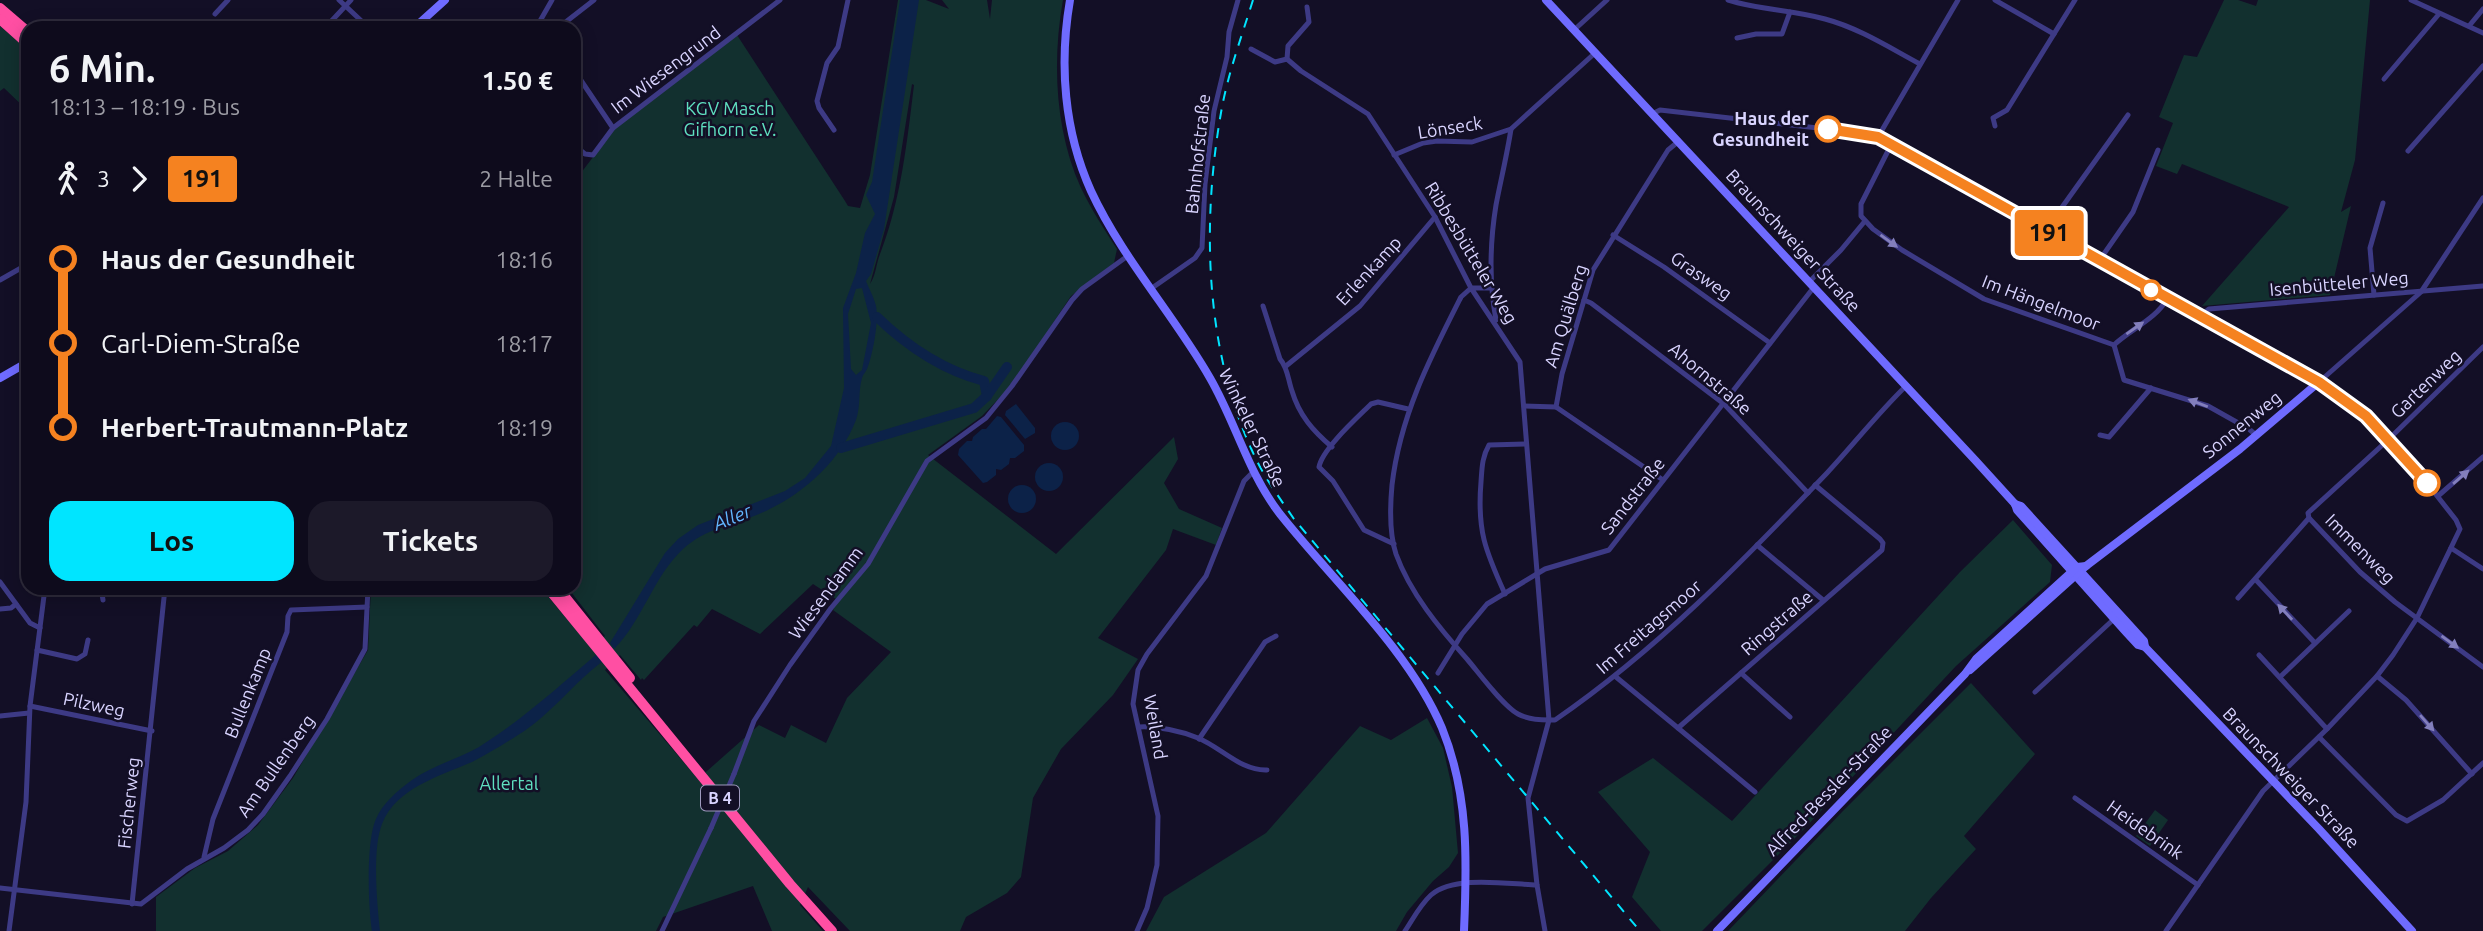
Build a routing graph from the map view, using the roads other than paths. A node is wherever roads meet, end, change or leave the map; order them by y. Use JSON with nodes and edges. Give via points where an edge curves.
{"nodes":[{"id":1,"x":228,"y":0,"type":"edge"},
{"id":2,"x":339,"y":0,"type":"edge"},
{"id":3,"x":445,"y":0,"type":"edge"},
{"id":4,"x":552,"y":0,"type":"edge"},
{"id":5,"x":594,"y":0,"type":"edge"},
{"id":6,"x":780,"y":0,"type":"edge"},
{"id":7,"x":848,"y":0,"type":"edge"},
{"id":8,"x":1070,"y":0,"type":"edge"},
{"id":9,"x":1238,"y":0,"type":"edge"},
{"id":10,"x":1546,"y":0,"type":"edge"},
{"id":11,"x":1607,"y":0,"type":"edge"},
{"id":12,"x":1728,"y":0,"type":"edge"},
{"id":13,"x":1958,"y":0,"type":"edge"},
{"id":14,"x":1995,"y":0,"type":"edge"},
{"id":15,"x":2074,"y":0,"type":"edge"},
{"id":16,"x":2411,"y":0,"type":"edge"},
{"id":17,"x":2421,"y":2,"type":"edge"},
{"id":18,"x":349,"y":3,"type":"edge"},
{"id":19,"x":1307,"y":7,"type":"dead end"},
{"id":20,"x":0,"y":8,"type":"edge"},
{"id":21,"x":2483,"y":9,"type":"edge"},
{"id":22,"x":1790,"y":12,"type":"junction"},
{"id":23,"x":2439,"y":14,"type":"junction"},
{"id":24,"x":215,"y":15,"type":"dead end"},
{"id":25,"x":0,"y":19,"type":"edge"},
{"id":26,"x":332,"y":21,"type":"edge"},
{"id":27,"x":363,"y":21,"type":"edge"},
{"id":28,"x":422,"y":21,"type":"edge"},
{"id":29,"x":543,"y":21,"type":"edge"},
{"id":30,"x":567,"y":21,"type":"edge"},
{"id":31,"x":2469,"y":26,"type":"junction"},
{"id":32,"x":16,"y":27,"type":"junction"},
{"id":33,"x":1574,"y":30,"type":"junction"},
{"id":34,"x":21,"y":33,"type":"edge"},
{"id":35,"x":2483,"y":33,"type":"edge"},
{"id":36,"x":2054,"y":34,"type":"junction"},
{"id":37,"x":1737,"y":38,"type":"dead end"},
{"id":38,"x":1251,"y":50,"type":"dead end"},
{"id":39,"x":1595,"y":53,"type":"junction"},
{"id":40,"x":1287,"y":59,"type":"junction"},
{"id":41,"x":1920,"y":64,"type":"junction"},
{"id":42,"x":2483,"y":66,"type":"edge"},
{"id":43,"x":2384,"y":79,"type":"dead end"},
{"id":44,"x":581,"y":81,"type":"edge"},
{"id":45,"x":1652,"y":114,"type":"junction"},
{"id":46,"x":2128,"y":115,"type":"dead end"},
{"id":47,"x":1995,"y":126,"type":"dead end"},
{"id":48,"x":613,"y":128,"type":"junction"},
{"id":49,"x":1510,"y":129,"type":"junction"},
{"id":50,"x":834,"y":130,"type":"dead end"},
{"id":51,"x":1878,"y":137,"type":"junction"},
{"id":52,"x":1679,"y":141,"type":"junction"},
{"id":53,"x":1891,"y":145,"type":"junction"},
{"id":54,"x":581,"y":150,"type":"edge"},
{"id":55,"x":2158,"y":150,"type":"dead end"},
{"id":56,"x":2408,"y":152,"type":"dead end"},
{"id":57,"x":1394,"y":155,"type":"junction"},
{"id":58,"x":2483,"y":198,"type":"edge"},
{"id":59,"x":2383,"y":203,"type":"dead end"},
{"id":60,"x":1436,"y":218,"type":"junction"},
{"id":61,"x":1865,"y":221,"type":"junction"},
{"id":62,"x":2045,"y":231,"type":"junction"},
{"id":63,"x":1613,"y":234,"type":"junction"},
{"id":64,"x":1129,"y":255,"type":"junction"},
{"id":65,"x":2099,"y":261,"type":"junction"},
{"id":66,"x":21,"y":268,"type":"edge"},
{"id":67,"x":0,"y":279,"type":"edge"},
{"id":68,"x":1812,"y":282,"type":"junction"},
{"id":69,"x":2483,"y":286,"type":"edge"},
{"id":70,"x":1152,"y":288,"type":"junction"},
{"id":71,"x":1471,"y":288,"type":"junction"},
{"id":72,"x":1490,"y":288,"type":"junction"},
{"id":73,"x":2421,"y":292,"type":"junction"},
{"id":74,"x":2374,"y":295,"type":"junction"},
{"id":75,"x":2167,"y":299,"type":"junction"},
{"id":76,"x":1584,"y":300,"type":"junction"},
{"id":77,"x":1263,"y":306,"type":"dead end"},
{"id":78,"x":2199,"y":317,"type":"junction"},
{"id":79,"x":1496,"y":323,"type":"junction"},
{"id":80,"x":1770,"y":343,"type":"junction"},
{"id":81,"x":2114,"y":345,"type":"junction"},
{"id":82,"x":2483,"y":347,"type":"edge"},
{"id":83,"x":21,"y":366,"type":"edge"},
{"id":84,"x":1286,"y":366,"type":"junction"},
{"id":85,"x":0,"y":378,"type":"edge"},
{"id":86,"x":2319,"y":382,"type":"junction"},
{"id":87,"x":1906,"y":386,"type":"junction"},
{"id":88,"x":2151,"y":388,"type":"junction"},
{"id":89,"x":1724,"y":404,"type":"junction"},
{"id":90,"x":1524,"y":406,"type":"junction"},
{"id":91,"x":1556,"y":407,"type":"junction"},
{"id":92,"x":1408,"y":409,"type":"junction"},
{"id":93,"x":2101,"y":435,"type":"dead end"},
{"id":94,"x":2257,"y":436,"type":"junction"},
{"id":95,"x":2389,"y":439,"type":"junction"},
{"id":96,"x":1525,"y":444,"type":"junction"},
{"id":97,"x":1332,"y":447,"type":"junction"},
{"id":98,"x":2483,"y":457,"type":"edge"},
{"id":99,"x":1253,"y":472,"type":"junction"},
{"id":100,"x":1663,"y":480,"type":"junction"},
{"id":101,"x":1815,"y":485,"type":"junction"},
{"id":102,"x":1808,"y":493,"type":"junction"},
{"id":103,"x":2438,"y":496,"type":"junction"},
{"id":104,"x":2309,"y":518,"type":"junction"},
{"id":105,"x":1394,"y":544,"type":"junction"},
{"id":106,"x":1757,"y":545,"type":"junction"},
{"id":107,"x":2451,"y":548,"type":"junction"},
{"id":108,"x":2483,"y":569,"type":"edge"},
{"id":109,"x":2079,"y":571,"type":"junction"},
{"id":110,"x":1538,"y":573,"type":"junction"},
{"id":111,"x":2256,"y":580,"type":"junction"},
{"id":112,"x":0,"y":582,"type":"edge"},
{"id":113,"x":1505,"y":594,"type":"junction"},
{"id":114,"x":44,"y":595,"type":"edge"},
{"id":115,"x":102,"y":595,"type":"edge"},
{"id":116,"x":164,"y":595,"type":"edge"},
{"id":117,"x":368,"y":595,"type":"edge"},
{"id":118,"x":554,"y":595,"type":"edge"},
{"id":119,"x":563,"y":595,"type":"edge"},
{"id":120,"x":2238,"y":598,"type":"dead end"},
{"id":121,"x":103,"y":600,"type":"dead end"},
{"id":122,"x":1823,"y":600,"type":"junction"},
{"id":123,"x":16,"y":604,"type":"junction"},
{"id":124,"x":367,"y":607,"type":"junction"},
{"id":125,"x":0,"y":609,"type":"edge"},
{"id":126,"x":2349,"y":611,"type":"dead end"},
{"id":127,"x":2116,"y":616,"type":"junction"},
{"id":128,"x":2417,"y":618,"type":"junction"},
{"id":129,"x":40,"y":628,"type":"junction"},
{"id":130,"x":1276,"y":636,"type":"dead end"},
{"id":131,"x":88,"y":640,"type":"dead end"},
{"id":132,"x":597,"y":642,"type":"junction"},
{"id":133,"x":2315,"y":643,"type":"junction"},
{"id":134,"x":1456,"y":645,"type":"junction"},
{"id":135,"x":37,"y":650,"type":"junction"},
{"id":136,"x":2259,"y":655,"type":"dead end"},
{"id":137,"x":612,"y":661,"type":"junction"},
{"id":138,"x":2483,"y":667,"type":"edge"},
{"id":139,"x":1438,"y":673,"type":"dead end"},
{"id":140,"x":1741,"y":673,"type":"junction"},
{"id":141,"x":2377,"y":676,"type":"junction"},
{"id":142,"x":1616,"y":677,"type":"junction"},
{"id":143,"x":2280,"y":677,"type":"junction"},
{"id":144,"x":2035,"y":692,"type":"dead end"},
{"id":145,"x":29,"y":710,"type":"junction"},
{"id":146,"x":0,"y":716,"type":"edge"},
{"id":147,"x":1790,"y":717,"type":"dead end"},
{"id":148,"x":1549,"y":720,"type":"junction"},
{"id":149,"x":1139,"y":727,"type":"junction"},
{"id":150,"x":1678,"y":727,"type":"junction"},
{"id":151,"x":2327,"y":729,"type":"junction"},
{"id":152,"x":152,"y":732,"type":"junction"},
{"id":153,"x":2319,"y":737,"type":"junction"},
{"id":154,"x":1199,"y":738,"type":"junction"},
{"id":155,"x":2483,"y":763,"type":"edge"},
{"id":156,"x":1267,"y":770,"type":"dead end"},
{"id":157,"x":2472,"y":774,"type":"junction"},
{"id":158,"x":2274,"y":782,"type":"junction"},
{"id":159,"x":1755,"y":792,"type":"dead end"},
{"id":160,"x":2075,"y":798,"type":"dead end"},
{"id":161,"x":204,"y":858,"type":"junction"},
{"id":162,"x":1466,"y":883,"type":"junction"},
{"id":163,"x":1537,"y":885,"type":"junction"},
{"id":164,"x":2198,"y":885,"type":"junction"},
{"id":165,"x":0,"y":888,"type":"edge"},
{"id":166,"x":14,"y":889,"type":"junction"},
{"id":167,"x":132,"y":904,"type":"junction"},
{"id":168,"x":9,"y":931,"type":"edge"},
{"id":169,"x":662,"y":931,"type":"edge"},
{"id":170,"x":832,"y":931,"type":"edge"},
{"id":171,"x":840,"y":931,"type":"edge"},
{"id":172,"x":1137,"y":931,"type":"edge"},
{"id":173,"x":1405,"y":931,"type":"edge"},
{"id":174,"x":1464,"y":931,"type":"edge"},
{"id":175,"x":1545,"y":931,"type":"edge"},
{"id":176,"x":1717,"y":931,"type":"edge"},
{"id":177,"x":2166,"y":931,"type":"edge"},
{"id":178,"x":2412,"y":931,"type":"edge"}],
"edges":[{"from":1,"to":24,"type":"street"},
{"from":2,"to":18,"type":"street"},
{"from":3,"to":28,"type":"street"},
{"from":4,"to":29,"type":"street"},
{"from":5,"to":30,"type":"street"},
{"from":6,"to":48,"type":"street","name":"Im Wiesengrund"},
{"from":7,"to":50,"type":"street","via":[[838,47],[827,63],[817,101]]},
{"from":8,"to":64,"type":"street","name":"Winkeler Straße","via":[[1065,71],[1073,136],[1091,191]]},
{"from":9,"to":70,"type":"street","name":"Bahnhofstraße","via":[[1214,111],[1202,248]]},
{"from":10,"to":33,"type":"street","name":"Braunschweiger Straße"},
{"from":11,"to":33,"type":"street"},
{"from":12,"to":22,"type":"street"},
{"from":13,"to":41,"type":"street"},
{"from":14,"to":36,"type":"street"},
{"from":15,"to":36,"type":"street"},
{"from":16,"to":17,"type":"street"},
{"from":17,"to":23,"type":"street"},
{"from":18,"to":26,"type":"street"},
{"from":18,"to":27,"type":"street"},
{"from":19,"to":40,"type":"street","via":[[1310,20],[1288,46]]},
{"from":20,"to":32,"type":"highway"},
{"from":21,"to":31,"type":"street"},
{"from":22,"to":37,"type":"street","via":[[1782,34]]},
{"from":22,"to":41,"type":"street","via":[[1849,27]]},
{"from":23,"to":31,"type":"street"},
{"from":23,"to":43,"type":"street"},
{"from":25,"to":32,"type":"highway"},
{"from":31,"to":35,"type":"street"},
{"from":32,"to":34,"type":"highway"},
{"from":33,"to":39,"type":"street","name":"Braunschweiger Straße"},
{"from":36,"to":47,"type":"street","via":[[2007,110],[1993,118]]},
{"from":38,"to":40,"type":"street","name":"Ribbesbütteler Weg","via":[[1275,62]]},
{"from":39,"to":45,"type":"street","name":"Braunschweiger Straße"},
{"from":39,"to":49,"type":"street"},
{"from":40,"to":57,"type":"street","name":"Ribbesbütteler Weg","via":[[1367,114]]},
{"from":41,"to":51,"type":"street"},
{"from":42,"to":56,"type":"street"},
{"from":44,"to":48,"type":"street"},
{"from":45,"to":51,"type":"street","via":[[1660,110]]},
{"from":45,"to":52,"type":"street","name":"Braunschweiger Straße"},
{"from":46,"to":62,"type":"street"},
{"from":48,"to":54,"type":"street","name":"Im Wiesengrund","via":[[593,155]]},
{"from":49,"to":57,"type":"street","name":"Lönseck","via":[[1472,142],[1423,143]]},
{"from":49,"to":72,"type":"street","via":[[1496,206]]},
{"from":51,"to":53,"type":"street"},
{"from":52,"to":63,"type":"street","name":"Am Quälberg","via":[[1668,150]]},
{"from":52,"to":68,"type":"street","name":"Braunschweiger Straße"},
{"from":53,"to":61,"type":"street","via":[[1861,204]]},
{"from":53,"to":62,"type":"street"},
{"from":55,"to":65,"type":"street","via":[[2133,212]]},
{"from":57,"to":60,"type":"street","name":"Ribbesbütteler Weg"},
{"from":58,"to":73,"type":"street","name":"Sonnenweg"},
{"from":59,"to":74,"type":"street","via":[[2370,248]]},
{"from":60,"to":71,"type":"street","name":"Ribbesbütteler Weg"},
{"from":60,"to":84,"type":"street","name":"Erlenkamp","via":[[1360,306]]},
{"from":61,"to":68,"type":"street"},
{"from":61,"to":81,"type":"street","name":"Im Hängelmoor","one_way":true,"via":[[1911,256],[1984,299]]},
{"from":62,"to":65,"type":"street"},
{"from":63,"to":76,"type":"street","name":"Am Quälberg","via":[[1593,270]]},
{"from":63,"to":80,"type":"street","name":"Grasweg"},
{"from":64,"to":70,"type":"street","name":"Winkeler Straße"},
{"from":64,"to":169,"type":"street","name":"Wiesendamm","bridge":true,"via":[[1072,300],[986,418],[927,461],[868,565],[831,608],[754,721],[711,828]]},
{"from":65,"to":75,"type":"street"},
{"from":66,"to":67,"type":"street"},
{"from":68,"to":80,"type":"street","name":"Sandstraße"},
{"from":68,"to":87,"type":"street","name":"Braunschweiger Straße"},
{"from":69,"to":73,"type":"street","name":"Isenbütteler Weg"},
{"from":70,"to":99,"type":"street","name":"Winkeler Straße","via":[[1216,388]]},
{"from":71,"to":72,"type":"street"},
{"from":71,"to":79,"type":"street","name":"Ribbesbütteler Weg"},
{"from":71,"to":92,"type":"street","via":[[1461,297]]},
{"from":72,"to":79,"type":"street"},
{"from":73,"to":74,"type":"street","name":"Isenbütteler Weg"},
{"from":73,"to":86,"type":"street","name":"Sonnenweg"},
{"from":74,"to":78,"type":"street","name":"Isenbütteler Weg","via":[[2210,309]]},
{"from":75,"to":78,"type":"street"},
{"from":81,"to":75,"type":"street","name":"Im Hängelmoor","one_way":true,"via":[[2158,312]]},
{"from":76,"to":89,"type":"street","name":"Ahornstraße"},
{"from":76,"to":91,"type":"street","name":"Am Quälberg"},
{"from":77,"to":84,"type":"street"},
{"from":78,"to":86,"type":"street"},
{"from":79,"to":90,"type":"street","name":"Ribbesbütteler Weg","via":[[1520,362]]},
{"from":80,"to":89,"type":"street","name":"Sandstraße"},
{"from":81,"to":88,"type":"street","via":[[2122,377]]},
{"from":82,"to":95,"type":"street","name":"Gartenweg"},
{"from":83,"to":85,"type":"street"},
{"from":84,"to":97,"type":"street","via":[[1292,394],[1308,425]]},
{"from":86,"to":94,"type":"street","name":"Sonnenweg"},
{"from":86,"to":95,"type":"street","via":[[2357,408]]},
{"from":87,"to":101,"type":"street","name":"Im Freitagsmoor"},
{"from":87,"to":109,"type":"street","name":"Braunschweiger Straße","via":[[2017,510]]},
{"from":88,"to":93,"type":"street","via":[[2109,437]]},
{"from":94,"to":88,"type":"street","one_way":true,"via":[[2208,406]]},
{"from":89,"to":100,"type":"street","name":"Sandstraße"},
{"from":89,"to":102,"type":"street","name":"Ahornstraße"},
{"from":90,"to":91,"type":"street"},
{"from":90,"to":96,"type":"street","name":"Ribbesbütteler Weg"},
{"from":91,"to":100,"type":"street"},
{"from":92,"to":97,"type":"street","via":[[1374,402]]},
{"from":92,"to":105,"type":"street","via":[[1391,494]]},
{"from":94,"to":109,"type":"street","name":"Sonnenweg"},
{"from":95,"to":103,"type":"street"},
{"from":95,"to":104,"type":"street","name":"Immenweg","via":[[2310,509]]},
{"from":96,"to":110,"type":"street","name":"Ribbesbütteler Weg"},
{"from":96,"to":113,"type":"street","via":[[1489,445],[1483,456],[1479,520],[1485,549]]},
{"from":97,"to":105,"type":"street","via":[[1319,467],[1364,530]]},
{"from":103,"to":98,"type":"street","one_way":true},
{"from":99,"to":149,"type":"street","name":"Weiland","via":[[1244,481],[1206,576],[1138,670],[1133,704]]},
{"from":99,"to":162,"type":"street","name":"Winkeler Straße","via":[[1281,514],[1403,662],[1432,708],[1460,787]]},
{"from":100,"to":110,"type":"street","name":"Sandstraße","via":[[1609,550]]},
{"from":101,"to":102,"type":"street","name":"Im Freitagsmoor"},
{"from":101,"to":122,"type":"street","name":"Ringstraße","via":[[1883,543],[1882,550]]},
{"from":102,"to":106,"type":"street","name":"Im Freitagsmoor"},
{"from":103,"to":107,"type":"street","via":[[2460,529]]},
{"from":104,"to":111,"type":"street"},
{"from":104,"to":128,"type":"street","name":"Immenweg","via":[[2360,572]]},
{"from":105,"to":134,"type":"street","via":[[1416,592]]},
{"from":106,"to":122,"type":"street"},
{"from":106,"to":142,"type":"street","name":"Im Freitagsmoor","via":[[1678,624]]},
{"from":107,"to":108,"type":"street"},
{"from":107,"to":128,"type":"street"},
{"from":109,"to":127,"type":"street","name":"Braunschweiger Straße"},
{"from":109,"to":176,"type":"street","name":"Alfred-Bessler-Straße","via":[[1965,674]]},
{"from":110,"to":113,"type":"street","name":"Sandstraße"},
{"from":110,"to":148,"type":"street","name":"Ribbesbütteler Weg"},
{"from":111,"to":120,"type":"street"},
{"from":133,"to":111,"type":"street","one_way":true},
{"from":112,"to":123,"type":"street"},
{"from":113,"to":134,"type":"street","name":"Sandstraße","via":[[1475,616]]},
{"from":114,"to":129,"type":"street"},
{"from":115,"to":121,"type":"street"},
{"from":116,"to":152,"type":"street","name":"Fischerweg"},
{"from":117,"to":124,"type":"street","name":"Am Bullenberg"},
{"from":118,"to":132,"type":"highway","number":"B 4"},
{"from":119,"to":132,"type":"highway","number":"B 4"},
{"from":122,"to":140,"type":"street","name":"Ringstraße"},
{"from":123,"to":125,"type":"street"},
{"from":123,"to":129,"type":"street","via":[[30,623]]},
{"from":124,"to":161,"type":"street","name":"Am Bullenberg","via":[[365,649],[290,776],[248,830]]},
{"from":124,"to":161,"type":"street","name":"Bullenkamp","via":[[291,610],[287,632],[213,820]]},
{"from":126,"to":133,"type":"street"},
{"from":127,"to":144,"type":"street"},
{"from":127,"to":158,"type":"street","name":"Braunschweiger Straße","via":[[2138,645],[2145,647]]},
{"from":128,"to":138,"type":"street","name":"Immenweg","one_way":true},
{"from":128,"to":141,"type":"street"},
{"from":129,"to":135,"type":"street"},
{"from":130,"to":154,"type":"street","via":[[1265,642]]},
{"from":131,"to":135,"type":"street","via":[[85,654],[77,659]]},
{"from":132,"to":137,"type":"highway","number":"B 4"},
{"from":133,"to":143,"type":"street"},
{"from":134,"to":139,"type":"street","name":"Sandstraße"},
{"from":134,"to":148,"type":"street","via":[[1512,709],[1536,720]]},
{"from":135,"to":145,"type":"street"},
{"from":136,"to":143,"type":"street"},
{"from":137,"to":170,"type":"highway","number":"B 4"},
{"from":137,"to":171,"type":"highway","number":"B 4"},
{"from":140,"to":147,"type":"street"},
{"from":140,"to":150,"type":"street","name":"Ringstraße"},
{"from":141,"to":151,"type":"street"},
{"from":141,"to":157,"type":"street","one_way":true,"via":[[2412,706]]},
{"from":142,"to":148,"type":"street","name":"Im Freitagsmoor"},
{"from":142,"to":150,"type":"street"},
{"from":143,"to":151,"type":"street"},
{"from":145,"to":146,"type":"street","name":"Pilzweg"},
{"from":145,"to":152,"type":"street","name":"Pilzweg"},
{"from":145,"to":166,"type":"street","via":[[26,802]]},
{"from":148,"to":163,"type":"street","via":[[1528,798]]},
{"from":149,"to":154,"type":"street","via":[[1153,726]]},
{"from":149,"to":172,"type":"street","name":"Weiland","via":[[1158,816],[1157,865]]},
{"from":150,"to":159,"type":"street"},
{"from":151,"to":153,"type":"street"},
{"from":152,"to":167,"type":"street","name":"Fischerweg"},
{"from":153,"to":157,"type":"street","via":[[2407,821],[2443,800]]},
{"from":153,"to":158,"type":"street"},
{"from":154,"to":156,"type":"street","via":[[1254,771]]},
{"from":155,"to":157,"type":"street"},
{"from":158,"to":164,"type":"street","via":[[2263,791]]},
{"from":158,"to":178,"type":"street","name":"Braunschweiger Straße"},
{"from":160,"to":164,"type":"street","name":"Heidebrink"},
{"from":161,"to":167,"type":"street","name":"Am Bullenberg","via":[[149,901]]},
{"from":162,"to":163,"type":"street"},
{"from":162,"to":173,"type":"street","via":[[1444,887],[1429,896]]},
{"from":162,"to":174,"type":"street","name":"Winkeler Straße"},
{"from":163,"to":175,"type":"street"},
{"from":164,"to":177,"type":"street"},
{"from":165,"to":166,"type":"street"},
{"from":166,"to":167,"type":"street"},
{"from":166,"to":168,"type":"street"}]}
